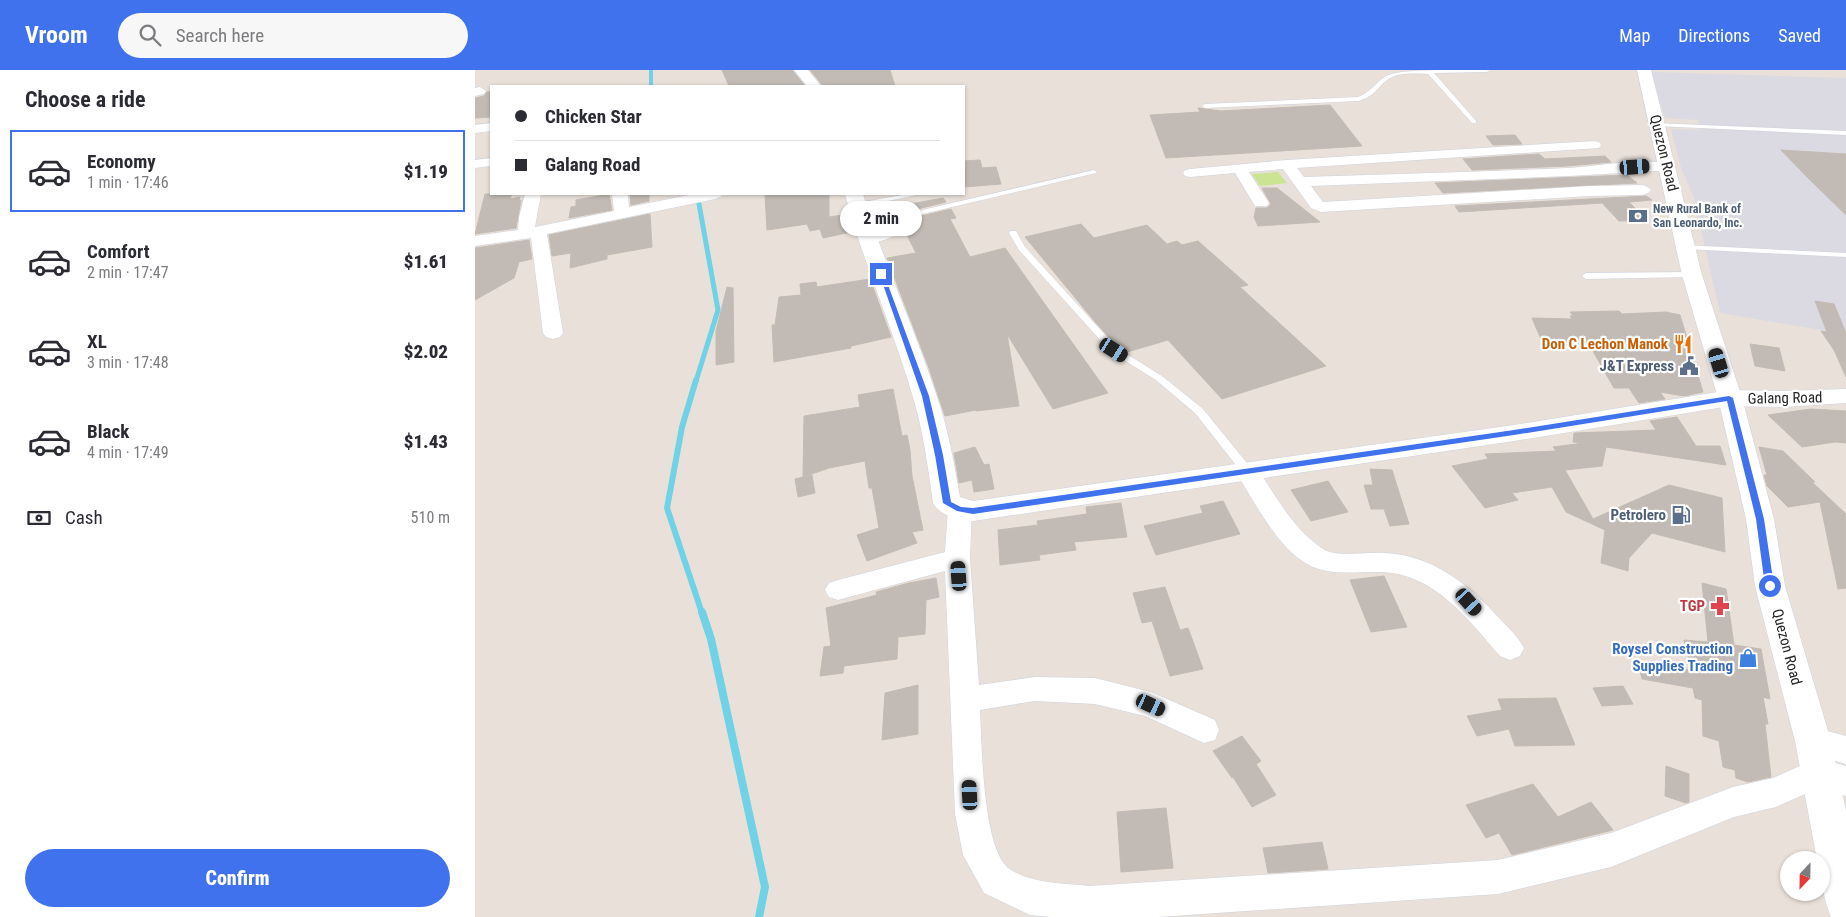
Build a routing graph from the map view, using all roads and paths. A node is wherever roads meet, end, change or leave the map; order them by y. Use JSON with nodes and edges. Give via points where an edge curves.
{"nodes":[{"id":1,"x":801,"y":70,"type":"edge"},
{"id":2,"x":1487,"y":70,"type":"edge"},
{"id":3,"x":1644,"y":70,"type":"edge"},
{"id":4,"x":1430,"y":72,"type":"junction"},
{"id":5,"x":813,"y":85,"type":"edge"},
{"id":6,"x":1205,"y":106,"type":"dead end"},
{"id":7,"x":1474,"y":122,"type":"dead end"},
{"id":8,"x":1657,"y":124,"type":"junction"},
{"id":9,"x":490,"y":127,"type":"edge"},
{"id":10,"x":475,"y":129,"type":"edge"},
{"id":11,"x":1846,"y":132,"type":"edge"},
{"id":12,"x":1594,"y":145,"type":"dead end"},
{"id":13,"x":1543,"y":148,"type":"junction"},
{"id":14,"x":490,"y":162,"type":"edge"},
{"id":15,"x":475,"y":164,"type":"edge"},
{"id":16,"x":1287,"y":164,"type":"junction"},
{"id":17,"x":1239,"y":168,"type":"junction"},
{"id":18,"x":1668,"y":168,"type":"junction"},
{"id":19,"x":1094,"y":172,"type":"dead end"},
{"id":20,"x":1569,"y":172,"type":"junction"},
{"id":21,"x":1190,"y":173,"type":"dead end"},
{"id":22,"x":1301,"y":182,"type":"junction"},
{"id":23,"x":1643,"y":190,"type":"dead end"},
{"id":24,"x":1590,"y":191,"type":"junction"},
{"id":25,"x":533,"y":195,"type":"edge"},
{"id":26,"x":620,"y":195,"type":"edge"},
{"id":27,"x":915,"y":195,"type":"edge"},
{"id":28,"x":693,"y":196,"type":"edge"},
{"id":29,"x":1261,"y":203,"type":"dead end"},
{"id":30,"x":621,"y":214,"type":"junction"},
{"id":31,"x":861,"y":215,"type":"edge"},
{"id":32,"x":892,"y":219,"type":"junction"},
{"id":33,"x":533,"y":232,"type":"junction"},
{"id":34,"x":1013,"y":233,"type":"dead end"},
{"id":35,"x":475,"y":241,"type":"edge"},
{"id":36,"x":1686,"y":247,"type":"junction"},
{"id":37,"x":1846,"y":255,"type":"edge"},
{"id":38,"x":1692,"y":275,"type":"junction"},
{"id":39,"x":1586,"y":276,"type":"dead end"},
{"id":40,"x":553,"y":334,"type":"dead end"},
{"id":41,"x":1846,"y":396,"type":"edge"},
{"id":42,"x":1729,"y":398,"type":"junction"},
{"id":43,"x":1247,"y":471,"type":"junction"},
{"id":44,"x":960,"y":509,"type":"junction"},
{"id":45,"x":957,"y":558,"type":"junction"},
{"id":46,"x":838,"y":590,"type":"dead end"},
{"id":47,"x":1509,"y":648,"type":"dead end"},
{"id":48,"x":966,"y":700,"type":"junction"},
{"id":49,"x":1204,"y":730,"type":"dead end"},
{"id":50,"x":1813,"y":741,"type":"junction"},
{"id":51,"x":1846,"y":750,"type":"edge"},
{"id":52,"x":1832,"y":777,"type":"edge"},
{"id":53,"x":1846,"y":905,"type":"edge"}],
"edges":[{"from":1,"to":5,"type":"main road"},
{"from":2,"to":4,"type":"lane"},
{"from":3,"to":8,"type":"main road","name":"Quezon Road"},
{"from":4,"to":6,"type":"lane","via":[[1389,76],[1377,84],[1370,95],[1359,99]]},
{"from":4,"to":7,"type":"lane"},
{"from":8,"to":11,"type":"lane"},
{"from":8,"to":18,"type":"main road","name":"Quezon Road"},
{"from":9,"to":10,"type":"street"},
{"from":12,"to":13,"type":"street"},
{"from":13,"to":16,"type":"street"},
{"from":13,"to":20,"type":"street"},
{"from":14,"to":15,"type":"street"},
{"from":16,"to":17,"type":"street"},
{"from":16,"to":22,"type":"street"},
{"from":17,"to":21,"type":"street"},
{"from":17,"to":29,"type":"street"},
{"from":18,"to":20,"type":"street","via":[[1652,166]]},
{"from":18,"to":36,"type":"main road","name":"Quezon Road"},
{"from":19,"to":32,"type":"lane"},
{"from":20,"to":22,"type":"street"},
{"from":20,"to":24,"type":"street"},
{"from":22,"to":24,"type":"street","via":[[1321,207]]},
{"from":23,"to":24,"type":"street"},
{"from":25,"to":33,"type":"street","via":[[527,217]]},
{"from":26,"to":30,"type":"street"},
{"from":27,"to":31,"type":"lane"},
{"from":28,"to":30,"type":"street"},
{"from":30,"to":33,"type":"street"},
{"from":31,"to":32,"type":"lane"},
{"from":31,"to":32,"type":"lane","via":[[882,238],[894,233]]},
{"from":31,"to":44,"type":"main road","via":[[925,396],[947,503]]},
{"from":33,"to":35,"type":"street"},
{"from":33,"to":40,"type":"street","via":[[539,245]]},
{"from":34,"to":43,"type":"lane","via":[[1022,248],[1114,350],[1159,378],[1199,411]]},
{"from":36,"to":37,"type":"lane"},
{"from":36,"to":38,"type":"main road","name":"Quezon Road"},
{"from":38,"to":39,"type":"lane"},
{"from":38,"to":42,"type":"main road","name":"Quezon Road"},
{"from":41,"to":42,"type":"main road","name":"Galang Road"},
{"from":42,"to":43,"type":"main road","name":"Galang Road"},
{"from":42,"to":50,"type":"main road","name":"Quezon Road","via":[[1760,519],[1770,586]]},
{"from":43,"to":44,"type":"main road","name":"Galang Road","via":[[973,511]]},
{"from":43,"to":47,"type":"street","via":[[1301,547],[1334,563],[1400,564],[1426,572],[1469,602]]},
{"from":44,"to":45,"type":"street"},
{"from":45,"to":46,"type":"street"},
{"from":45,"to":48,"type":"street"},
{"from":48,"to":49,"type":"street","via":[[1035,689],[1095,692],[1151,705]]},
{"from":48,"to":52,"type":"street","via":[[971,814],[980,856],[996,881],[1030,897],[1089,904],[1498,876],[1611,850],[1733,802]]},
{"from":50,"to":51,"type":"street"},
{"from":50,"to":52,"type":"main road","name":"Quezon Road"},
{"from":52,"to":53,"type":"main road","name":"Quezon Road"}]}
